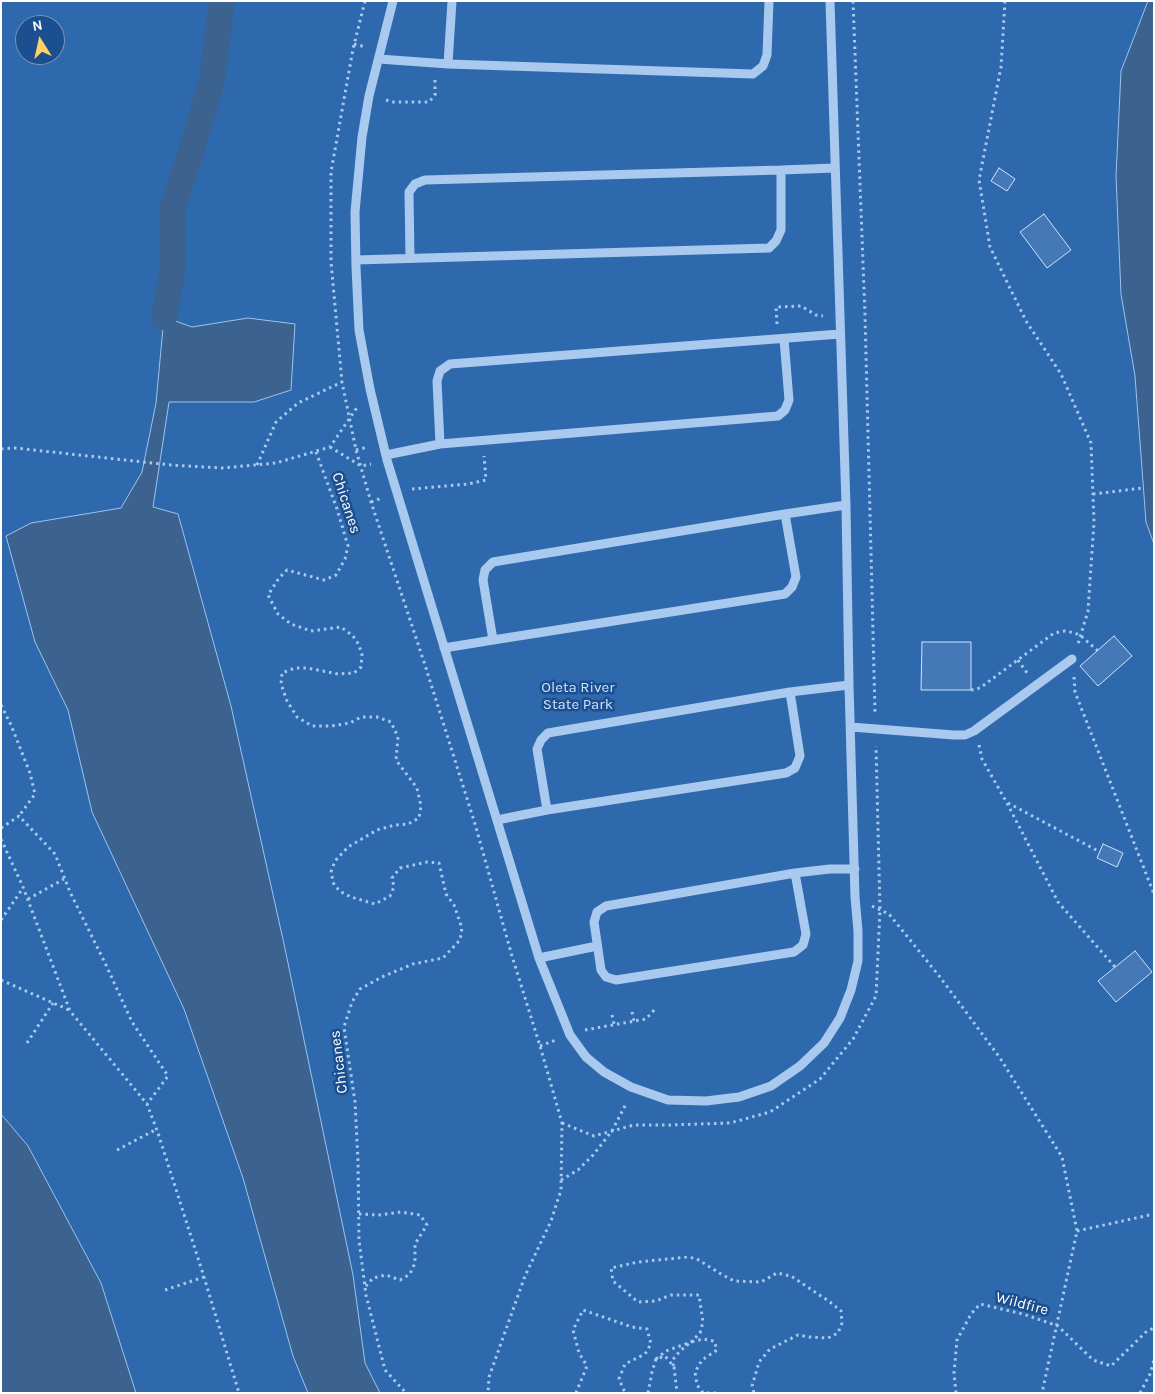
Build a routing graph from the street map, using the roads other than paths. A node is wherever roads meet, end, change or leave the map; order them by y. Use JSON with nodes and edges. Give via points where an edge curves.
{"nodes":[{"id":1,"x":393,"y":1,"type":"edge"},
{"id":2,"x":452,"y":1,"type":"edge"},
{"id":3,"x":770,"y":1,"type":"edge"},
{"id":4,"x":830,"y":1,"type":"edge"},
{"id":5,"x":379,"y":59,"type":"junction"},
{"id":6,"x":448,"y":64,"type":"junction"},
{"id":7,"x":835,"y":168,"type":"junction"},
{"id":8,"x":780,"y":170,"type":"junction"},
{"id":9,"x":410,"y":258,"type":"junction"},
{"id":10,"x":356,"y":260,"type":"junction"},
{"id":11,"x":840,"y":334,"type":"junction"},
{"id":12,"x":784,"y":339,"type":"junction"},
{"id":13,"x":440,"y":444,"type":"junction"},
{"id":14,"x":386,"y":457,"type":"junction"},
{"id":15,"x":846,"y":506,"type":"junction"},
{"id":16,"x":786,"y":514,"type":"junction"},
{"id":17,"x":493,"y":640,"type":"junction"},
{"id":18,"x":444,"y":648,"type":"junction"},
{"id":19,"x":1072,"y":659,"type":"road end"},
{"id":20,"x":849,"y":685,"type":"junction"},
{"id":21,"x":790,"y":692,"type":"junction"},
{"id":22,"x":851,"y":727,"type":"junction"},
{"id":23,"x":548,"y":810,"type":"junction"},
{"id":24,"x":497,"y":820,"type":"junction"},
{"id":25,"x":855,"y":869,"type":"junction"},
{"id":26,"x":796,"y":873,"type":"junction"},
{"id":27,"x":598,"y":946,"type":"junction"},
{"id":28,"x":539,"y":958,"type":"junction"}],
"edges":[{"from":1,"to":5,"type":"street"},
{"from":2,"to":6,"type":"street"},
{"from":3,"to":6,"type":"street","via":[[767,55],[763,66],[753,74]]},
{"from":4,"to":7,"type":"street"},
{"from":5,"to":6,"type":"street"},
{"from":5,"to":10,"type":"street","via":[[362,137],[355,212]]},
{"from":7,"to":8,"type":"street"},
{"from":7,"to":11,"type":"street"},
{"from":8,"to":9,"type":"street","via":[[781,230],[769,248]]},
{"from":8,"to":9,"type":"street","via":[[425,180],[415,184],[409,192]]},
{"from":9,"to":10,"type":"street"},
{"from":10,"to":14,"type":"street","via":[[359,330]]},
{"from":11,"to":12,"type":"street"},
{"from":11,"to":15,"type":"street"},
{"from":12,"to":13,"type":"street","via":[[789,400],[778,416]]},
{"from":12,"to":13,"type":"street","via":[[450,364],[440,371],[437,382]]},
{"from":13,"to":14,"type":"street"},
{"from":14,"to":18,"type":"street"},
{"from":15,"to":16,"type":"street"},
{"from":15,"to":20,"type":"street"},
{"from":16,"to":17,"type":"street","via":[[493,562],[485,570],[483,580]]},
{"from":16,"to":17,"type":"street","via":[[796,577],[785,594]]},
{"from":17,"to":18,"type":"street"},
{"from":18,"to":24,"type":"street"},
{"from":19,"to":22,"type":"street","via":[[965,735]]},
{"from":20,"to":21,"type":"street"},
{"from":20,"to":22,"type":"street"},
{"from":21,"to":23,"type":"street","via":[[548,734],[540,740],[537,749]]},
{"from":21,"to":23,"type":"street","via":[[800,756],[795,768],[786,773]]},
{"from":22,"to":25,"type":"street"},
{"from":23,"to":24,"type":"street"},
{"from":24,"to":28,"type":"street"},
{"from":25,"to":26,"type":"street"},
{"from":25,"to":28,"type":"street","via":[[858,961],[840,1018],[824,1043],[800,1066],[771,1086],[739,1097],[706,1101],[668,1100],[634,1088],[604,1072],[586,1058],[570,1035]]},
{"from":26,"to":27,"type":"street","via":[[606,906],[597,912],[594,922]]},
{"from":26,"to":27,"type":"street","via":[[806,934],[803,945],[794,952],[616,980],[606,977],[601,970]]},
{"from":27,"to":28,"type":"street"}]}
